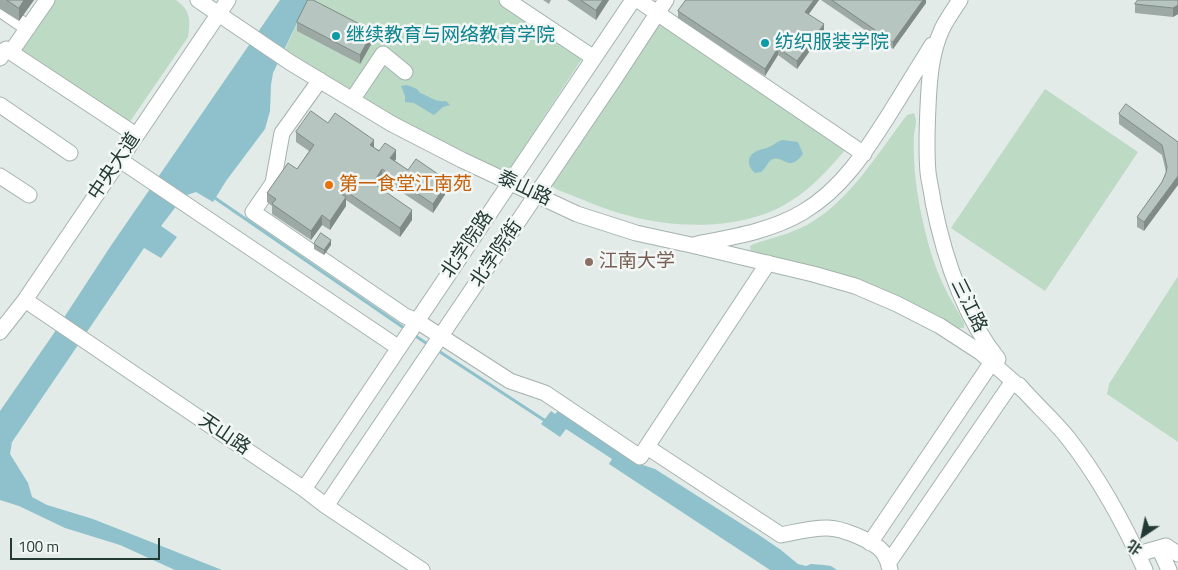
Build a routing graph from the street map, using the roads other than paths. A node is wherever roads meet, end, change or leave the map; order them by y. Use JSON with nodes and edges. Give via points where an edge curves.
{"nodes":[{"id":1,"x":47,"y":0,"type":"edge"},
{"id":2,"x":198,"y":0,"type":"edge"},
{"id":3,"x":228,"y":0,"type":"edge"},
{"id":4,"x":507,"y":0,"type":"edge"},
{"id":5,"x":633,"y":0,"type":"edge"},
{"id":6,"x":638,"y":0,"type":"edge"},
{"id":7,"x":666,"y":0,"type":"edge"},
{"id":8,"x":957,"y":1,"type":"edge"},
{"id":9,"x":0,"y":9,"type":"edge"},
{"id":10,"x":657,"y":13,"type":"junction"},
{"id":11,"x":218,"y":14,"type":"junction"},
{"id":12,"x":28,"y":28,"type":"junction"},
{"id":13,"x":942,"y":28,"type":"junction"},
{"id":14,"x":6,"y":55,"type":"edge"},
{"id":15,"x":594,"y":58,"type":"junction"},
{"id":16,"x":405,"y":72,"type":"dead end"},
{"id":17,"x":320,"y":80,"type":"junction"},
{"id":18,"x":352,"y":100,"type":"junction"},
{"id":19,"x":0,"y":105,"type":"edge"},
{"id":20,"x":136,"y":135,"type":"junction"},
{"id":21,"x":70,"y":152,"type":"dead end"},
{"id":22,"x":864,"y":154,"type":"junction"},
{"id":23,"x":120,"y":160,"type":"junction"},
{"id":24,"x":0,"y":176,"type":"edge"},
{"id":25,"x":510,"y":183,"type":"junction"},
{"id":26,"x":29,"y":195,"type":"dead end"},
{"id":27,"x":536,"y":195,"type":"junction"},
{"id":28,"x":690,"y":245,"type":"junction"},
{"id":29,"x":768,"y":263,"type":"junction"},
{"id":30,"x":26,"y":300,"type":"junction"},
{"id":31,"x":417,"y":320,"type":"junction"},
{"id":32,"x":0,"y":332,"type":"edge"},
{"id":33,"x":441,"y":336,"type":"junction"},
{"id":34,"x":399,"y":348,"type":"junction"},
{"id":35,"x":992,"y":362,"type":"junction"},
{"id":36,"x":1018,"y":386,"type":"junction"},
{"id":37,"x":647,"y":447,"type":"junction"},
{"id":38,"x":304,"y":489,"type":"junction"},
{"id":39,"x":326,"y":506,"type":"junction"},
{"id":40,"x":870,"y":542,"type":"junction"},
{"id":41,"x":1159,"y":548,"type":"junction"},
{"id":42,"x":1177,"y":550,"type":"edge"},
{"id":43,"x":1138,"y":554,"type":"junction"},
{"id":44,"x":890,"y":566,"type":"edge"},
{"id":45,"x":422,"y":570,"type":"edge"},
{"id":46,"x":1145,"y":570,"type":"edge"},
{"id":47,"x":1169,"y":570,"type":"edge"}],
"edges":[{"from":1,"to":12,"type":"street"},
{"from":2,"to":11,"type":"street"},
{"from":3,"to":11,"type":"street","name":"中央大道"},
{"from":4,"to":15,"type":"street"},
{"from":5,"to":15,"type":"street","name":"北学院路"},
{"from":6,"to":10,"type":"street"},
{"from":7,"to":10,"type":"street","name":"北学院街"},
{"from":8,"to":13,"type":"street","name":"三江路"},
{"from":9,"to":12,"type":"street"},
{"from":10,"to":22,"type":"street"},
{"from":10,"to":27,"type":"street","name":"北学院街"},
{"from":11,"to":17,"type":"street","name":"泰山路"},
{"from":11,"to":20,"type":"street","name":"中央大道"},
{"from":12,"to":14,"type":"street"},
{"from":13,"to":22,"type":"street"},
{"from":13,"to":36,"type":"street","name":"三江路","via":[[932,60],[928,90],[928,173],[937,219],[962,299],[988,347]]},
{"from":14,"to":20,"type":"street"},
{"from":15,"to":25,"type":"street","name":"北学院路"},
{"from":16,"to":18,"type":"street","via":[[383,54]]},
{"from":17,"to":18,"type":"street","name":"泰山路"},
{"from":17,"to":31,"type":"street","via":[[282,133],[273,183],[253,212],[405,316]]},
{"from":18,"to":25,"type":"street","name":"泰山路","via":[[392,124]]},
{"from":19,"to":21,"type":"street"},
{"from":20,"to":23,"type":"street","name":"中央大道"},
{"from":22,"to":28,"type":"street","via":[[825,196],[803,212],[753,232]]},
{"from":23,"to":30,"type":"street","name":"中央大道"},
{"from":23,"to":34,"type":"street"},
{"from":24,"to":26,"type":"street"},
{"from":25,"to":27,"type":"street","name":"泰山路"},
{"from":25,"to":31,"type":"street","name":"北学院路"},
{"from":27,"to":28,"type":"street","name":"泰山路","via":[[577,214],[619,228]]},
{"from":27,"to":33,"type":"street","name":"北学院街"},
{"from":28,"to":29,"type":"street","name":"泰山路"},
{"from":29,"to":35,"type":"street","name":"泰山路","via":[[855,286],[897,304],[940,326]]},
{"from":29,"to":37,"type":"street"},
{"from":30,"to":32,"type":"street","name":"中央大道"},
{"from":30,"to":38,"type":"street","name":"天山路"},
{"from":31,"to":33,"type":"street"},
{"from":31,"to":34,"type":"street","name":"北学院路"},
{"from":33,"to":37,"type":"street","via":[[510,381],[545,393],[640,457]]},
{"from":33,"to":39,"type":"street","name":"北学院街"},
{"from":34,"to":38,"type":"street","name":"北学院路"},
{"from":35,"to":36,"type":"street","name":"泰山路"},
{"from":35,"to":40,"type":"street"},
{"from":36,"to":43,"type":"street","name":"三江路","via":[[1067,437],[1096,477]]},
{"from":36,"to":44,"type":"street"},
{"from":37,"to":40,"type":"street","via":[[781,536],[829,528]]},
{"from":38,"to":39,"type":"street","name":"天山路"},
{"from":39,"to":45,"type":"street","name":"天山路"},
{"from":40,"to":44,"type":"street","via":[[882,551]]},
{"from":41,"to":42,"type":"street","via":[[1166,546]]},
{"from":41,"to":43,"type":"street"},
{"from":41,"to":47,"type":"street"},
{"from":43,"to":46,"type":"street","name":"三江路"}]}
